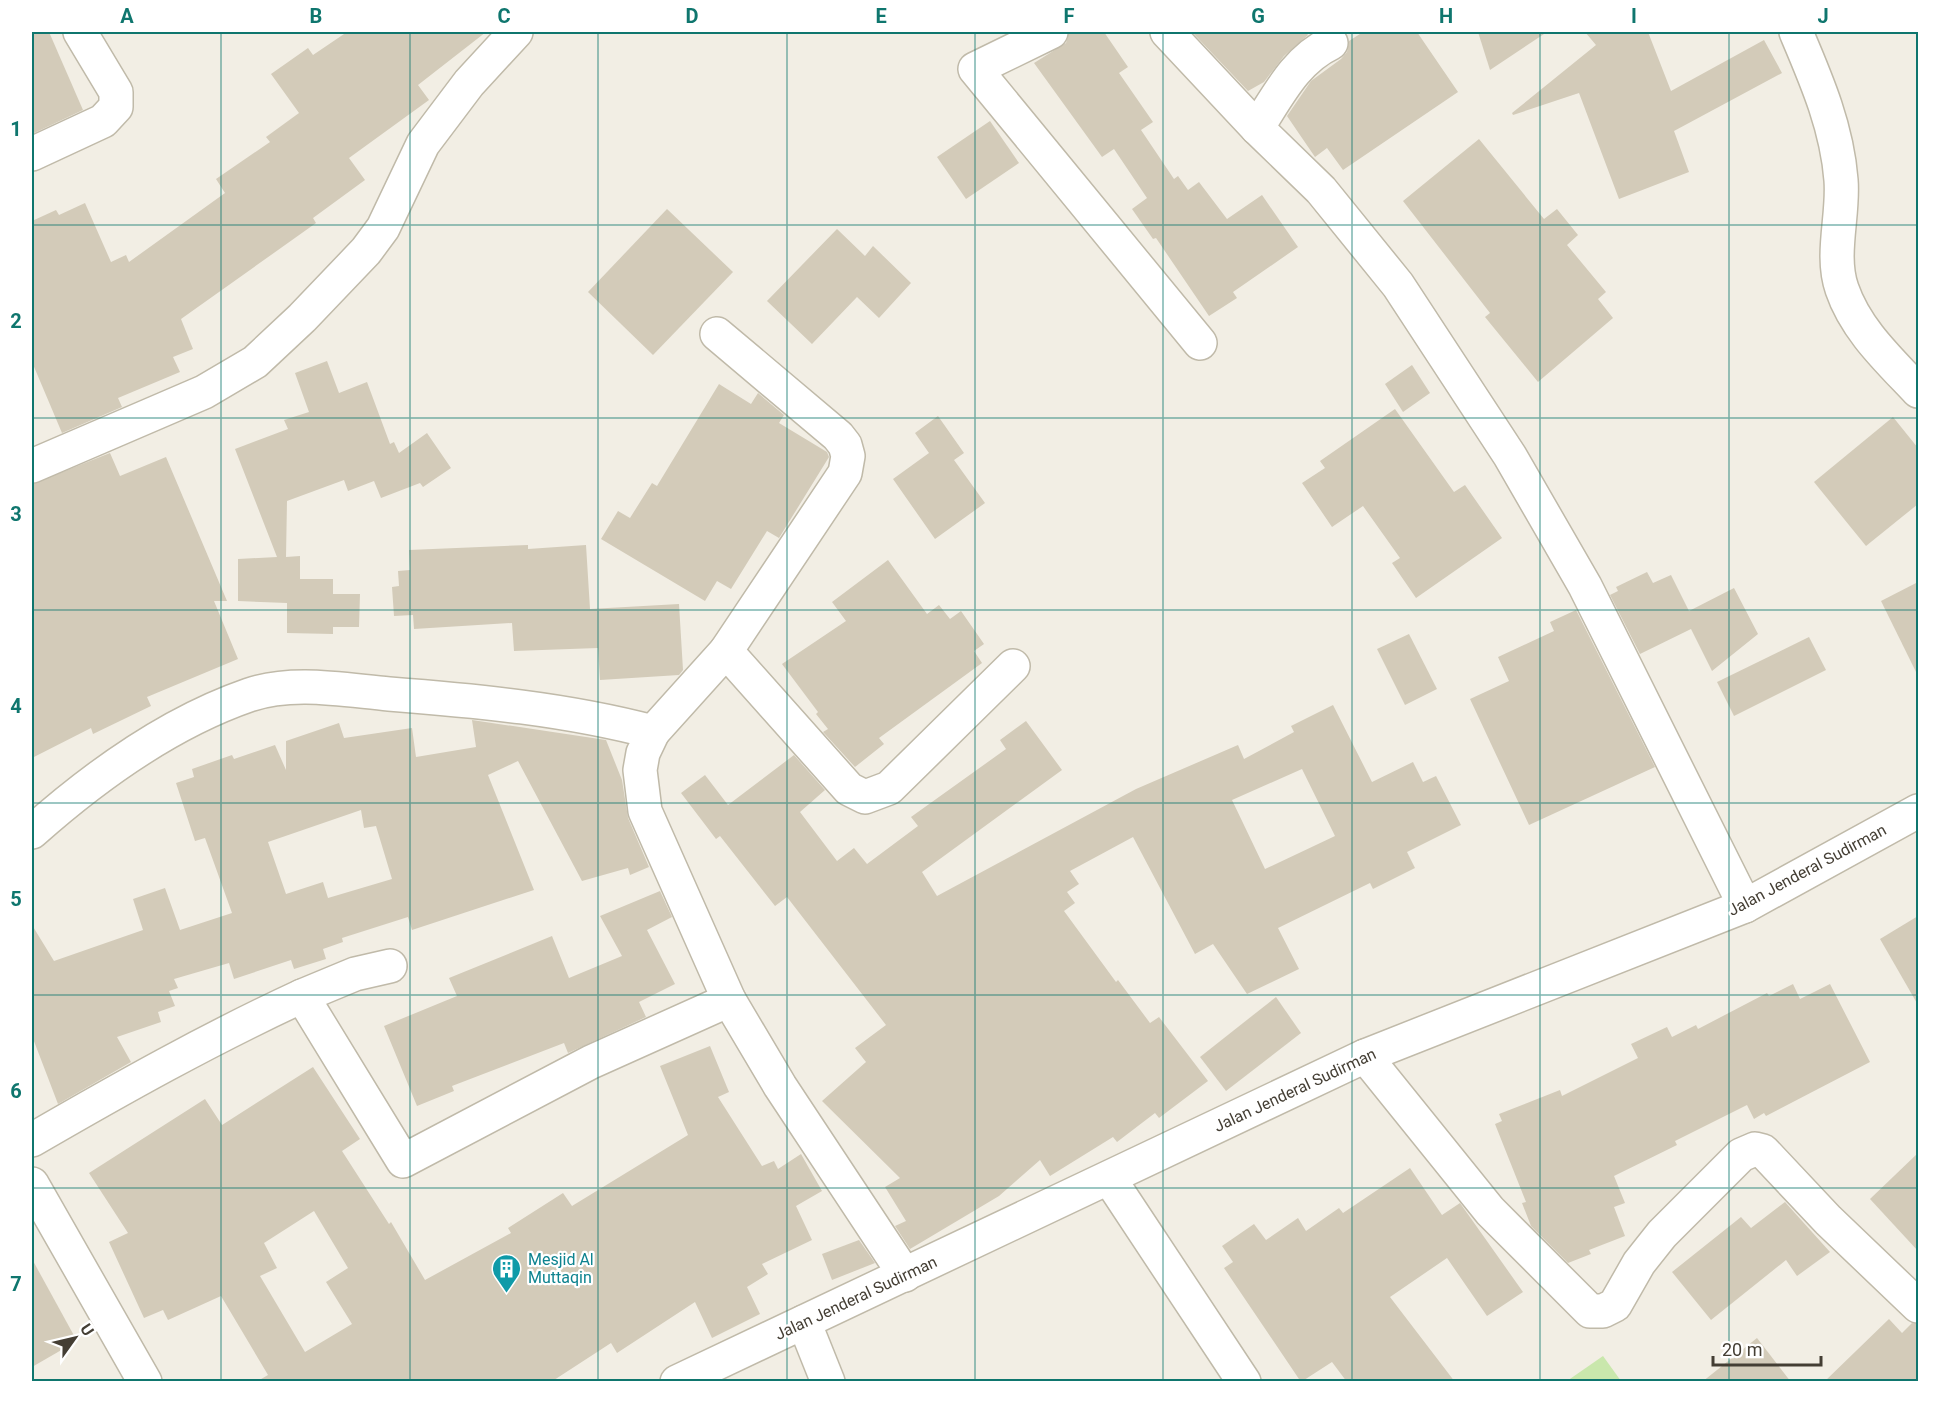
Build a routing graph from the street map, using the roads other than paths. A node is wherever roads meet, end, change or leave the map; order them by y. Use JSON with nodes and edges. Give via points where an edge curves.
{"nodes":[{"id":1,"x":80,"y":32,"type":"edge"},
{"id":2,"x":516,"y":32,"type":"edge"},
{"id":3,"x":1051,"y":32,"type":"edge"},
{"id":4,"x":1167,"y":32,"type":"edge"},
{"id":5,"x":1796,"y":32,"type":"edge"},
{"id":6,"x":1331,"y":43,"type":"dead end"},
{"id":7,"x":1257,"y":128,"type":"junction"},
{"id":8,"x":32,"y":154,"type":"edge"},
{"id":9,"x":717,"y":334,"type":"dead end"},
{"id":10,"x":1200,"y":343,"type":"dead end"},
{"id":11,"x":1918,"y":391,"type":"edge"},
{"id":12,"x":32,"y":466,"type":"edge"},
{"id":13,"x":726,"y":651,"type":"junction"},
{"id":14,"x":1013,"y":666,"type":"dead end"},
{"id":15,"x":653,"y":732,"type":"junction"},
{"id":16,"x":1918,"y":811,"type":"edge"},
{"id":17,"x":32,"y":832,"type":"edge"},
{"id":18,"x":1745,"y":906,"type":"junction"},
{"id":19,"x":390,"y":966,"type":"dead end"},
{"id":20,"x":302,"y":996,"type":"junction"},
{"id":21,"x":729,"y":1000,"type":"junction"},
{"id":22,"x":1365,"y":1056,"type":"junction"},
{"id":23,"x":32,"y":1140,"type":"edge"},
{"id":24,"x":1109,"y":1178,"type":"junction"},
{"id":25,"x":32,"y":1184,"type":"edge"},
{"id":26,"x":905,"y":1275,"type":"junction"},
{"id":27,"x":1918,"y":1306,"type":"edge"},
{"id":28,"x":804,"y":1322,"type":"junction"},
{"id":29,"x":145,"y":1382,"type":"edge"},
{"id":30,"x":677,"y":1382,"type":"edge"},
{"id":31,"x":828,"y":1382,"type":"edge"},
{"id":32,"x":1244,"y":1382,"type":"edge"}],
"edges":[{"from":1,"to":8,"type":"street","via":[[116,92],[116,107],[104,121]]},
{"from":2,"to":12,"type":"street","via":[[469,83],[423,144],[383,228],[366,251],[255,362],[204,392]]},
{"from":3,"to":10,"type":"street","via":[[975,69]]},
{"from":4,"to":7,"type":"street"},
{"from":5,"to":11,"type":"street","via":[[1827,110],[1837,149],[1841,181],[1841,288],[1870,340]]},
{"from":6,"to":7,"type":"street","via":[[1301,62]]},
{"from":7,"to":18,"type":"street","via":[[1321,190],[1398,285],[1510,456],[1601,617]]},
{"from":9,"to":13,"type":"street","via":[[838,436],[848,456],[845,473]]},
{"from":13,"to":14,"type":"street","via":[[849,789],[865,797],[889,788]]},
{"from":13,"to":15,"type":"street"},
{"from":15,"to":17,"type":"street","via":[[557,710],[466,700],[300,687],[251,694],[145,745],[65,802]]},
{"from":15,"to":21,"type":"street","via":[[640,770],[645,811]]},
{"from":16,"to":18,"type":"street","name":"Jalan Jenderal Sudirman"},
{"from":18,"to":22,"type":"street","name":"Jalan Jenderal Sudirman"},
{"from":19,"to":20,"type":"street","via":[[356,974]]},
{"from":20,"to":21,"type":"street","via":[[403,1161],[591,1062]]},
{"from":20,"to":23,"type":"street","via":[[156,1069]]},
{"from":21,"to":26,"type":"street","via":[[780,1086]]},
{"from":22,"to":24,"type":"street","name":"Jalan Jenderal Sudirman"},
{"from":22,"to":27,"type":"street","via":[[1490,1211],[1590,1311],[1604,1311],[1615,1305],[1639,1263],[1662,1234],[1742,1155],[1755,1149],[1763,1151],[1787,1174],[1828,1220]]},
{"from":24,"to":26,"type":"street","name":"Jalan Jenderal Sudirman"},
{"from":24,"to":32,"type":"street"},
{"from":25,"to":29,"type":"street"},
{"from":26,"to":28,"type":"street","name":"Jalan Jenderal Sudirman"},
{"from":28,"to":30,"type":"street","name":"Jalan Jenderal Sudirman"},
{"from":28,"to":31,"type":"street"}]}
